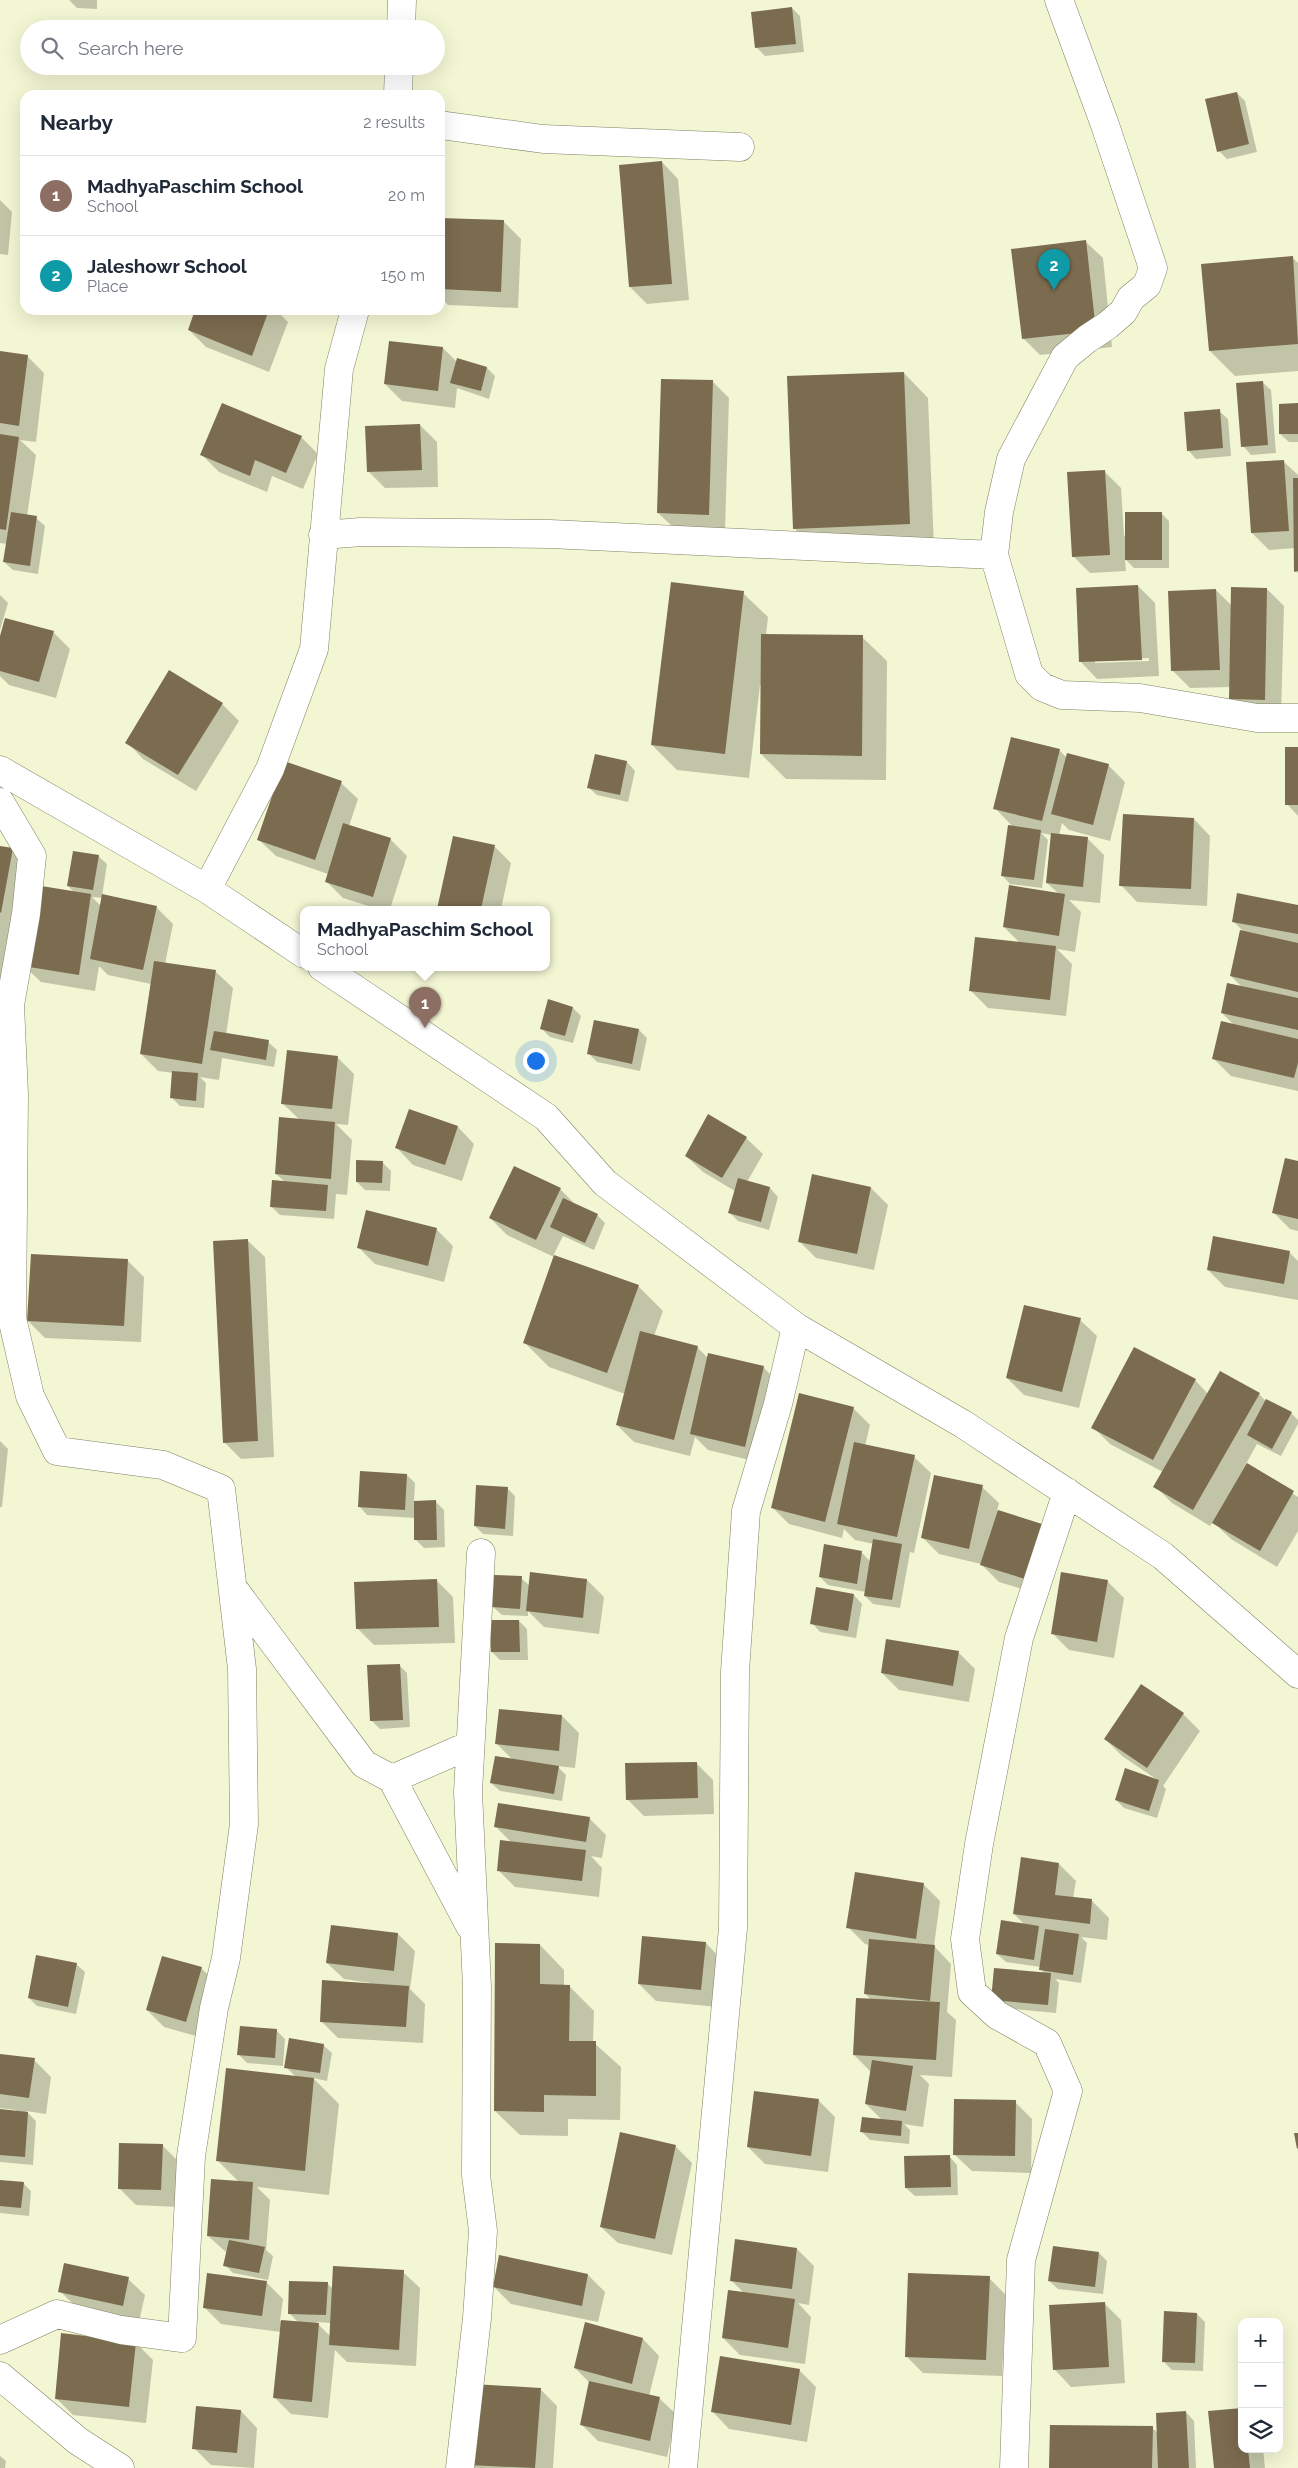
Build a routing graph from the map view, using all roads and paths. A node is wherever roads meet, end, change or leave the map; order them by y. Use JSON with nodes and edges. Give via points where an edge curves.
{"nodes":[{"id":1,"x":402,"y":0,"type":"edge"},
{"id":2,"x":1060,"y":0,"type":"edge"},
{"id":3,"x":401,"y":20,"type":"edge"},
{"id":4,"x":399,"y":75,"type":"edge"},
{"id":5,"x":398,"y":90,"type":"edge"},
{"id":6,"x":445,"y":126,"type":"edge"},
{"id":7,"x":740,"y":147,"type":"dead end"},
{"id":8,"x":354,"y":315,"type":"edge"},
{"id":9,"x":323,"y":534,"type":"junction"},
{"id":10,"x":994,"y":555,"type":"junction"},
{"id":11,"x":1298,"y":718,"type":"edge"},
{"id":12,"x":0,"y":770,"type":"edge"},
{"id":13,"x":0,"y":802,"type":"edge"},
{"id":14,"x":207,"y":889,"type":"junction"},
{"id":15,"x":300,"y":951,"type":"edge"},
{"id":16,"x":328,"y":971,"type":"edge"},
{"id":17,"x":796,"y":1327,"type":"junction"},
{"id":18,"x":1067,"y":1492,"type":"junction"},
{"id":19,"x":481,"y":1553,"type":"dead end"},
{"id":20,"x":232,"y":1586,"type":"junction"},
{"id":21,"x":1298,"y":1674,"type":"edge"},
{"id":22,"x":470,"y":1745,"type":"junction"},
{"id":23,"x":392,"y":1779,"type":"junction"},
{"id":24,"x":474,"y":1934,"type":"junction"},
{"id":25,"x":0,"y":2340,"type":"edge"},
{"id":26,"x":0,"y":2376,"type":"edge"},
{"id":27,"x":120,"y":2468,"type":"edge"},
{"id":28,"x":460,"y":2468,"type":"edge"},
{"id":29,"x":684,"y":2468,"type":"edge"},
{"id":30,"x":1014,"y":2468,"type":"edge"}],
"edges":[{"from":1,"to":3,"type":"street"},
{"from":2,"to":10,"type":"street","via":[[1153,268],[1146,285],[1131,298],[1123,312],[1065,357],[1011,459],[999,512]]},
{"from":4,"to":5,"type":"street"},
{"from":6,"to":7,"type":"street","via":[[543,139]]},
{"from":8,"to":9,"type":"street","via":[[339,369]]},
{"from":9,"to":10,"type":"street","via":[[560,534]]},
{"from":9,"to":14,"type":"street","via":[[314,649],[270,769]]},
{"from":10,"to":11,"type":"street","via":[[1029,674],[1042,687],[1062,695],[1140,698],[1257,718]]},
{"from":12,"to":14,"type":"street"},
{"from":13,"to":20,"type":"street","via":[[32,856],[26,914],[10,1005],[14,1094],[12,1318],[30,1396],[57,1451],[163,1465],[221,1489]]},
{"from":14,"to":15,"type":"street"},
{"from":16,"to":17,"type":"street","via":[[546,1117],[605,1183]]},
{"from":17,"to":18,"type":"street","via":[[963,1424]]},
{"from":17,"to":29,"type":"street","via":[[778,1404],[746,1511],[736,1672],[733,1928]]},
{"from":18,"to":21,"type":"street","via":[[1163,1556]]},
{"from":18,"to":30,"type":"street","via":[[1018,1638],[979,1844],[965,1939],[972,1992],[997,2015],[1047,2043],[1068,2091],[1021,2260]]},
{"from":19,"to":22,"type":"street"},
{"from":20,"to":23,"type":"street","via":[[364,1764]]},
{"from":20,"to":25,"type":"street","via":[[242,1669],[244,1824],[226,1958],[214,2008],[191,2156],[182,2338],[120,2330],[56,2314]]},
{"from":22,"to":23,"type":"street"},
{"from":22,"to":24,"type":"street","via":[[468,1792]]},
{"from":23,"to":24,"type":"street"},
{"from":24,"to":28,"type":"street","via":[[477,1987],[476,2175],[483,2231]]},
{"from":26,"to":27,"type":"street","via":[[78,2441]]}]}
